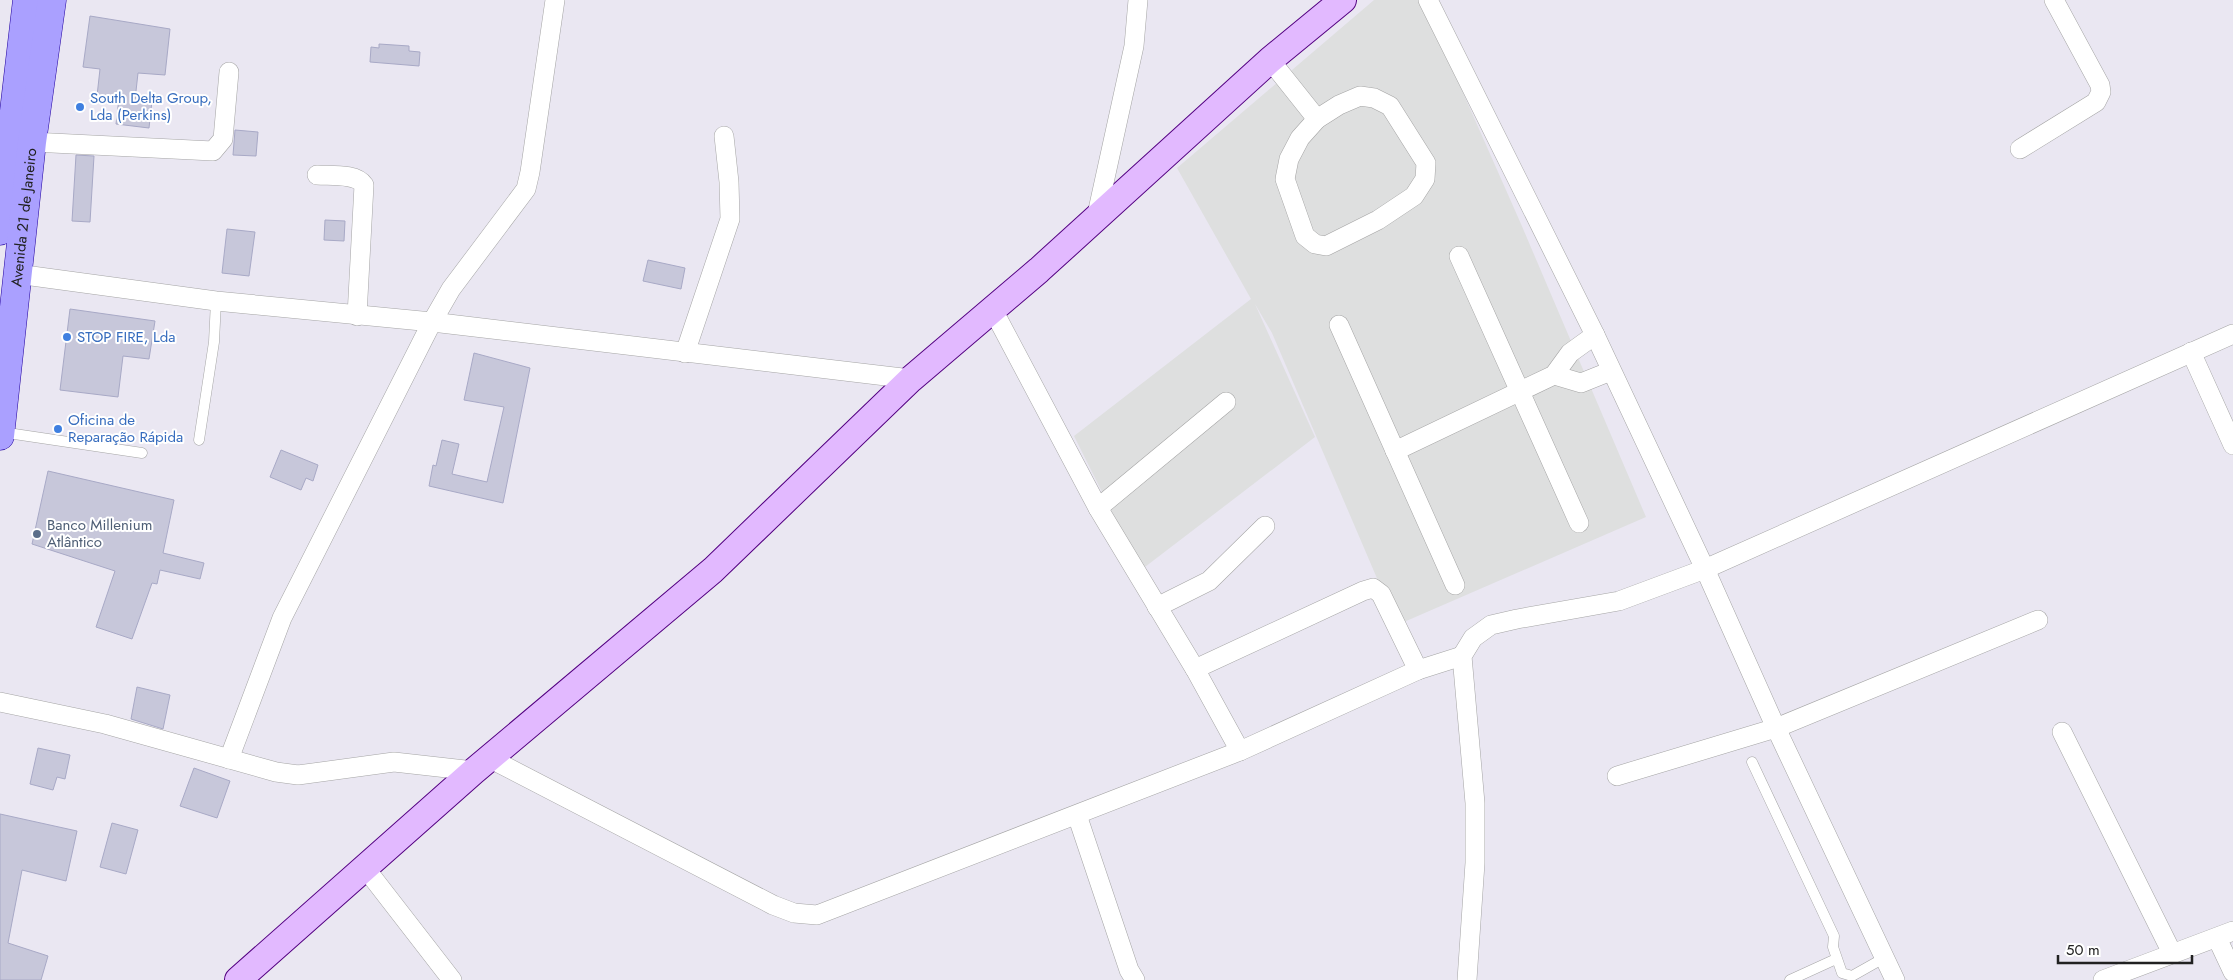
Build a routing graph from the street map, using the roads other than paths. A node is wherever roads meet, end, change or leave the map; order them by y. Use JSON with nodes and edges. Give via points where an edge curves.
{"nodes":[{"id":1,"x":27,"y":0,"type":"edge"},
{"id":2,"x":52,"y":0,"type":"edge"},
{"id":3,"x":555,"y":0,"type":"edge"},
{"id":4,"x":1138,"y":0,"type":"edge"},
{"id":5,"x":1343,"y":0,"type":"edge"},
{"id":6,"x":1428,"y":0,"type":"edge"},
{"id":7,"x":2054,"y":0,"type":"edge"},
{"id":8,"x":1270,"y":60,"type":"junction"},
{"id":9,"x":229,"y":72,"type":"dead end"},
{"id":10,"x":1317,"y":119,"type":"junction"},
{"id":11,"x":724,"y":136,"type":"dead end"},
{"id":12,"x":32,"y":142,"type":"junction"},
{"id":13,"x":2020,"y":149,"type":"dead end"},
{"id":14,"x":317,"y":175,"type":"dead end"},
{"id":15,"x":1096,"y":219,"type":"junction"},
{"id":16,"x":0,"y":231,"type":"edge"},
{"id":17,"x":1459,"y":256,"type":"dead end"},
{"id":18,"x":18,"y":274,"type":"junction"},
{"id":19,"x":216,"y":301,"type":"junction"},
{"id":20,"x":993,"y":310,"type":"junction"},
{"id":21,"x":356,"y":316,"type":"junction"},
{"id":22,"x":432,"y":322,"type":"junction"},
{"id":23,"x":1339,"y":325,"type":"dead end"},
{"id":24,"x":2233,"y":334,"type":"edge"},
{"id":25,"x":1595,"y":335,"type":"junction"},
{"id":26,"x":2191,"y":352,"type":"junction"},
{"id":27,"x":685,"y":353,"type":"junction"},
{"id":28,"x":1611,"y":371,"type":"junction"},
{"id":29,"x":1554,"y":376,"type":"junction"},
{"id":30,"x":911,"y":379,"type":"junction"},
{"id":31,"x":1520,"y":392,"type":"junction"},
{"id":32,"x":1226,"y":402,"type":"dead end"},
{"id":33,"x":0,"y":432,"type":"edge"},
{"id":34,"x":0,"y":436,"type":"edge"},
{"id":35,"x":198,"y":440,"type":"dead end"},
{"id":36,"x":2233,"y":445,"type":"edge"},
{"id":37,"x":1395,"y":451,"type":"junction"},
{"id":38,"x":142,"y":453,"type":"dead end"},
{"id":39,"x":1098,"y":508,"type":"junction"},
{"id":40,"x":1579,"y":523,"type":"dead end"},
{"id":41,"x":1265,"y":526,"type":"dead end"},
{"id":42,"x":1705,"y":569,"type":"junction"},
{"id":43,"x":1455,"y":585,"type":"dead end"},
{"id":44,"x":1157,"y":607,"type":"junction"},
{"id":45,"x":2038,"y":620,"type":"dead end"},
{"id":46,"x":1462,"y":656,"type":"junction"},
{"id":47,"x":1195,"y":669,"type":"junction"},
{"id":48,"x":1418,"y":670,"type":"junction"},
{"id":49,"x":0,"y":702,"type":"edge"},
{"id":50,"x":1776,"y":728,"type":"junction"},
{"id":51,"x":2062,"y":732,"type":"dead end"},
{"id":52,"x":1240,"y":752,"type":"junction"},
{"id":53,"x":229,"y":759,"type":"junction"},
{"id":54,"x":1752,"y":762,"type":"dead end"},
{"id":55,"x":482,"y":765,"type":"junction"},
{"id":56,"x":1617,"y":776,"type":"dead end"},
{"id":57,"x":1077,"y":816,"type":"junction"},
{"id":58,"x":366,"y":869,"type":"junction"},
{"id":59,"x":2225,"y":935,"type":"edge"},
{"id":60,"x":2172,"y":953,"type":"junction"},
{"id":61,"x":1884,"y":958,"type":"junction"},
{"id":62,"x":1836,"y":959,"type":"junction"},
{"id":63,"x":2233,"y":972,"type":"edge"},
{"id":64,"x":2112,"y":978,"type":"edge"},
{"id":65,"x":238,"y":980,"type":"edge"},
{"id":66,"x":452,"y":980,"type":"edge"},
{"id":67,"x":1135,"y":980,"type":"edge"},
{"id":68,"x":1467,"y":980,"type":"edge"},
{"id":69,"x":1790,"y":980,"type":"edge"},
{"id":70,"x":1895,"y":980,"type":"edge"}],
"edges":[{"from":1,"to":16,"type":"main road","name":"Avenida 21 de Janeiro"},
{"from":2,"to":12,"type":"main road","name":"Avenida 21 de Janeiro"},
{"from":3,"to":22,"type":"street","via":[[526,189],[451,290]]},
{"from":4,"to":15,"type":"street","via":[[1134,46]]},
{"from":5,"to":8,"type":"main road"},
{"from":6,"to":25,"type":"street"},
{"from":7,"to":13,"type":"street","via":[[2101,92],[2096,102]]},
{"from":8,"to":10,"type":"street"},
{"from":8,"to":15,"type":"main road"},
{"from":9,"to":12,"type":"street","via":[[222,139],[213,151]]},
{"from":10,"to":10,"type":"street","via":[[1300,138],[1289,159],[1285,179],[1306,236],[1315,244],[1326,246],[1378,220],[1414,196],[1425,179],[1426,163],[1390,106],[1374,98],[1360,96]]},
{"from":11,"to":27,"type":"street","via":[[730,219]]},
{"from":12,"to":18,"type":"main road","name":"Avenida 21 de Janeiro"},
{"from":14,"to":21,"type":"street","via":[[355,178],[364,185]]},
{"from":15,"to":20,"type":"main road"},
{"from":17,"to":31,"type":"street"},
{"from":18,"to":19,"type":"street"},
{"from":18,"to":33,"type":"main road","name":"Avenida 21 de Janeiro"},
{"from":19,"to":21,"type":"street"},
{"from":19,"to":35,"type":"lane","via":[[214,342]]},
{"from":20,"to":30,"type":"main road"},
{"from":20,"to":39,"type":"street"},
{"from":21,"to":22,"type":"street"},
{"from":22,"to":27,"type":"street"},
{"from":22,"to":53,"type":"street","via":[[282,618]]},
{"from":23,"to":37,"type":"street"},
{"from":24,"to":26,"type":"street"},
{"from":25,"to":28,"type":"street"},
{"from":25,"to":29,"type":"street","via":[[1570,353]]},
{"from":26,"to":36,"type":"street"},
{"from":26,"to":42,"type":"street"},
{"from":27,"to":30,"type":"street"},
{"from":28,"to":29,"type":"street","via":[[1581,383]]},
{"from":28,"to":42,"type":"street"},
{"from":29,"to":31,"type":"street"},
{"from":30,"to":55,"type":"main road","via":[[712,570]]},
{"from":31,"to":37,"type":"street"},
{"from":31,"to":40,"type":"street"},
{"from":32,"to":39,"type":"street"},
{"from":33,"to":34,"type":"main road","name":"Avenida 21 de Janeiro"},
{"from":33,"to":38,"type":"lane"},
{"from":37,"to":43,"type":"street"},
{"from":39,"to":44,"type":"street"},
{"from":41,"to":44,"type":"street","via":[[1209,581]]},
{"from":42,"to":46,"type":"street","via":[[1619,601],[1491,625],[1473,638]]},
{"from":42,"to":50,"type":"street"},
{"from":44,"to":47,"type":"street"},
{"from":45,"to":50,"type":"street"},
{"from":46,"to":48,"type":"street"},
{"from":46,"to":68,"type":"street","via":[[1475,802],[1475,863]]},
{"from":47,"to":48,"type":"street","via":[[1373,588],[1381,594]]},
{"from":47,"to":52,"type":"street"},
{"from":48,"to":52,"type":"street"},
{"from":49,"to":53,"type":"street","via":[[105,724]]},
{"from":50,"to":56,"type":"street"},
{"from":50,"to":61,"type":"street"},
{"from":51,"to":60,"type":"street"},
{"from":52,"to":57,"type":"street"},
{"from":53,"to":55,"type":"street","via":[[298,775],[394,762]]},
{"from":54,"to":62,"type":"lane","via":[[1834,936]]},
{"from":55,"to":57,"type":"street","via":[[765,901],[794,913],[817,915]]},
{"from":55,"to":58,"type":"main road"},
{"from":57,"to":67,"type":"street"},
{"from":58,"to":65,"type":"main road"},
{"from":58,"to":66,"type":"street"},
{"from":59,"to":60,"type":"street"},
{"from":59,"to":63,"type":"street"},
{"from":60,"to":64,"type":"street"},
{"from":61,"to":62,"type":"lane","via":[[1852,976],[1842,973]]},
{"from":61,"to":70,"type":"street"},
{"from":62,"to":69,"type":"lane"}]}
